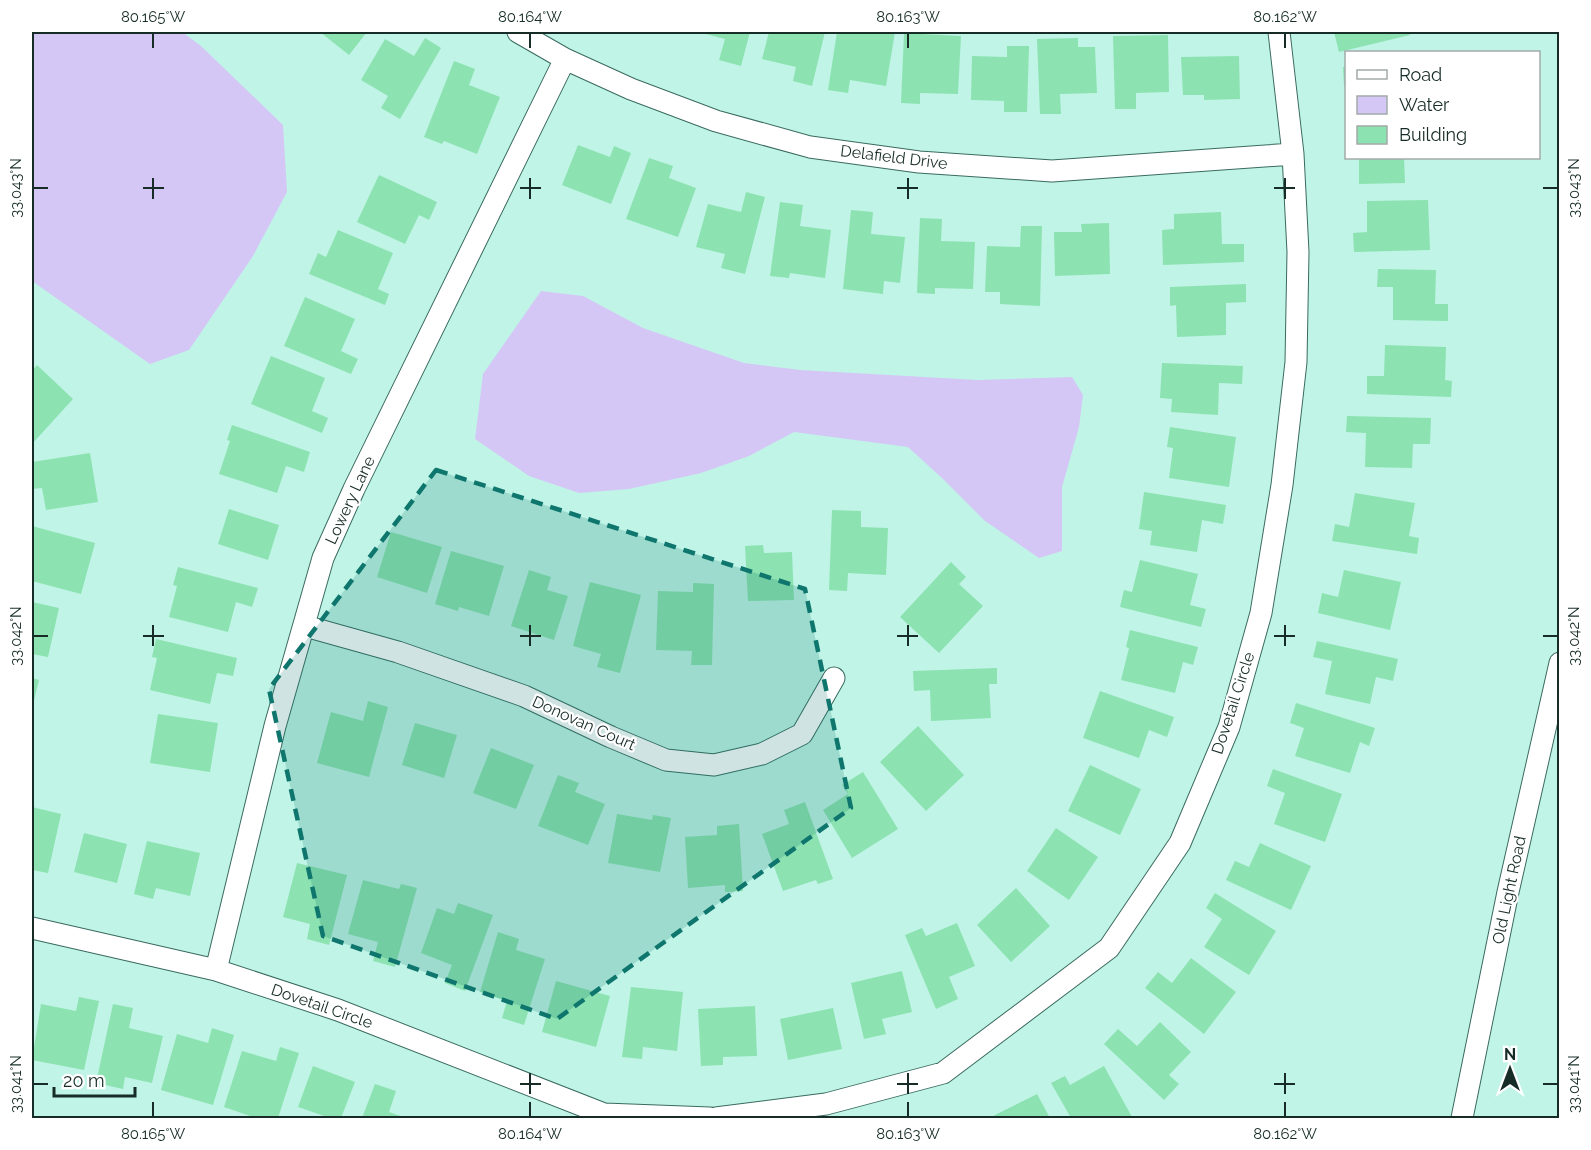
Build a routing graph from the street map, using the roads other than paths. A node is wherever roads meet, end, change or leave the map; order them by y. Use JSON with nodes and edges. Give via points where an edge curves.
{"nodes":[{"id":1,"x":518,"y":32,"type":"edge"},
{"id":2,"x":1279,"y":32,"type":"edge"},
{"id":3,"x":565,"y":59,"type":"junction"},
{"id":4,"x":1293,"y":154,"type":"junction"},
{"id":5,"x":305,"y":626,"type":"junction"},
{"id":6,"x":1560,"y":663,"type":"edge"},
{"id":7,"x":834,"y":678,"type":"dead end"},
{"id":8,"x":32,"y":928,"type":"edge"},
{"id":9,"x":216,"y":970,"type":"junction"},
{"id":10,"x":604,"y":1116,"type":"edge"},
{"id":11,"x":710,"y":1119,"type":"edge"},
{"id":12,"x":716,"y":1119,"type":"edge"},
{"id":13,"x":1462,"y":1119,"type":"edge"}],
"edges":[{"from":1,"to":3,"type":"street","name":"Delafield Drive"},
{"from":2,"to":4,"type":"street","name":"Dovetail Circle"},
{"from":3,"to":4,"type":"street","name":"Delafield Drive","via":[[716,121],[810,147],[919,162],[1052,171]]},
{"from":3,"to":5,"type":"street","name":"Lowery Lane","via":[[354,489],[323,558]]},
{"from":4,"to":12,"type":"street","name":"Dovetail Circle","via":[[1298,252],[1296,362],[1261,613],[1232,716],[1180,843],[1109,948],[943,1073],[826,1104]]},
{"from":5,"to":7,"type":"street","name":"Donovan Court","via":[[398,652],[524,696],[666,759],[714,765],[762,754],[801,734]]},
{"from":5,"to":9,"type":"street","name":"Lowery Lane","via":[[274,726]]},
{"from":6,"to":13,"type":"street","name":"Old Light Road"},
{"from":8,"to":9,"type":"street","name":"Dovetail Circle"},
{"from":9,"to":10,"type":"street","name":"Dovetail Circle","via":[[338,1010]]},
{"from":10,"to":11,"type":"street","name":"Dovetail Circle"}]}
